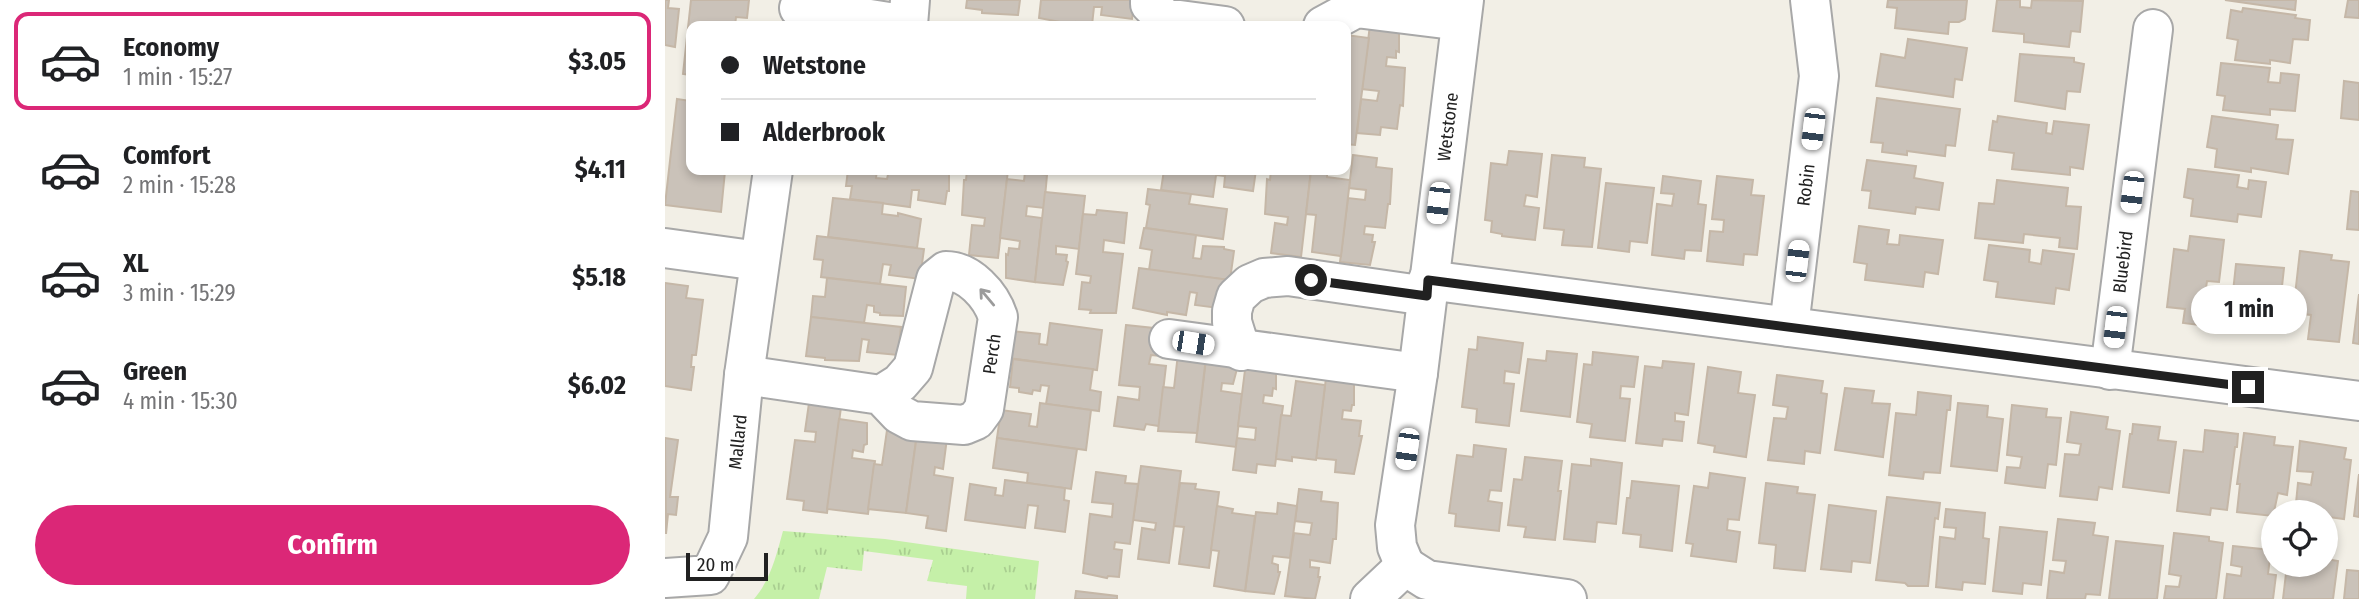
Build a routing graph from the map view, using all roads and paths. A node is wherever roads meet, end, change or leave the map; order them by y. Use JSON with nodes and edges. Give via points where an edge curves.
{"nodes":[{"id":1,"x":910,"y":0,"type":"edge"},
{"id":2,"x":1150,"y":0,"type":"edge"},
{"id":3,"x":1810,"y":0,"type":"edge"},
{"id":4,"x":1353,"y":4,"type":"edge"},
{"id":5,"x":798,"y":11,"type":"edge"},
{"id":6,"x":1463,"y":11,"type":"edge"},
{"id":7,"x":877,"y":21,"type":"edge"},
{"id":8,"x":908,"y":21,"type":"edge"},
{"id":9,"x":1181,"y":21,"type":"edge"},
{"id":10,"x":1330,"y":21,"type":"edge"},
{"id":11,"x":2153,"y":29,"type":"dead end"},
{"id":12,"x":772,"y":175,"type":"edge"},
{"id":13,"x":665,"y":248,"type":"edge"},
{"id":14,"x":759,"y":261,"type":"junction"},
{"id":15,"x":1427,"y":288,"type":"junction"},
{"id":16,"x":1789,"y":327,"type":"junction"},
{"id":17,"x":1170,"y":339,"type":"dead end"},
{"id":18,"x":1241,"y":351,"type":"junction"},
{"id":19,"x":2110,"y":370,"type":"junction"},
{"id":20,"x":1418,"y":373,"type":"junction"},
{"id":21,"x":744,"y":375,"type":"junction"},
{"id":22,"x":881,"y":395,"type":"junction"},
{"id":23,"x":2359,"y":401,"type":"edge"},
{"id":24,"x":1405,"y":566,"type":"junction"},
{"id":25,"x":665,"y":578,"type":"edge"},
{"id":26,"x":1370,"y":599,"type":"edge"},
{"id":27,"x":1567,"y":599,"type":"edge"}],
"edges":[{"from":1,"to":8,"type":"street"},
{"from":2,"to":9,"type":"street","via":[[1164,19]]},
{"from":3,"to":16,"type":"street","name":"Robin","via":[[1819,76]]},
{"from":4,"to":6,"type":"street"},
{"from":4,"to":10,"type":"street"},
{"from":5,"to":7,"type":"street"},
{"from":6,"to":15,"type":"street","name":"Wetstone"},
{"from":11,"to":19,"type":"street","name":"Bluebird"},
{"from":12,"to":14,"type":"street","name":"Mallard"},
{"from":13,"to":14,"type":"street"},
{"from":14,"to":21,"type":"street","name":"Mallard"},
{"from":15,"to":16,"type":"street"},
{"from":15,"to":18,"type":"street","via":[[1264,278],[1236,297],[1232,322]]},
{"from":15,"to":20,"type":"street","name":"Wetstone"},
{"from":16,"to":19,"type":"street"},
{"from":17,"to":18,"type":"street"},
{"from":18,"to":20,"type":"street"},
{"from":19,"to":23,"type":"street"},
{"from":20,"to":24,"type":"street","name":"Wetstone","via":[[1395,525]]},
{"from":21,"to":22,"type":"street"},
{"from":21,"to":25,"type":"street","name":"Mallard","via":[[728,537],[710,575]]},
{"from":22,"to":22,"type":"street","name":"Perch","one_way":true,"via":[[912,421],[964,425],[976,420],[984,409],[998,317],[985,292],[957,271],[946,271],[936,279],[912,368]]},
{"from":24,"to":26,"type":"street"},
{"from":24,"to":27,"type":"street","via":[[1427,579],[1446,583]]}]}
